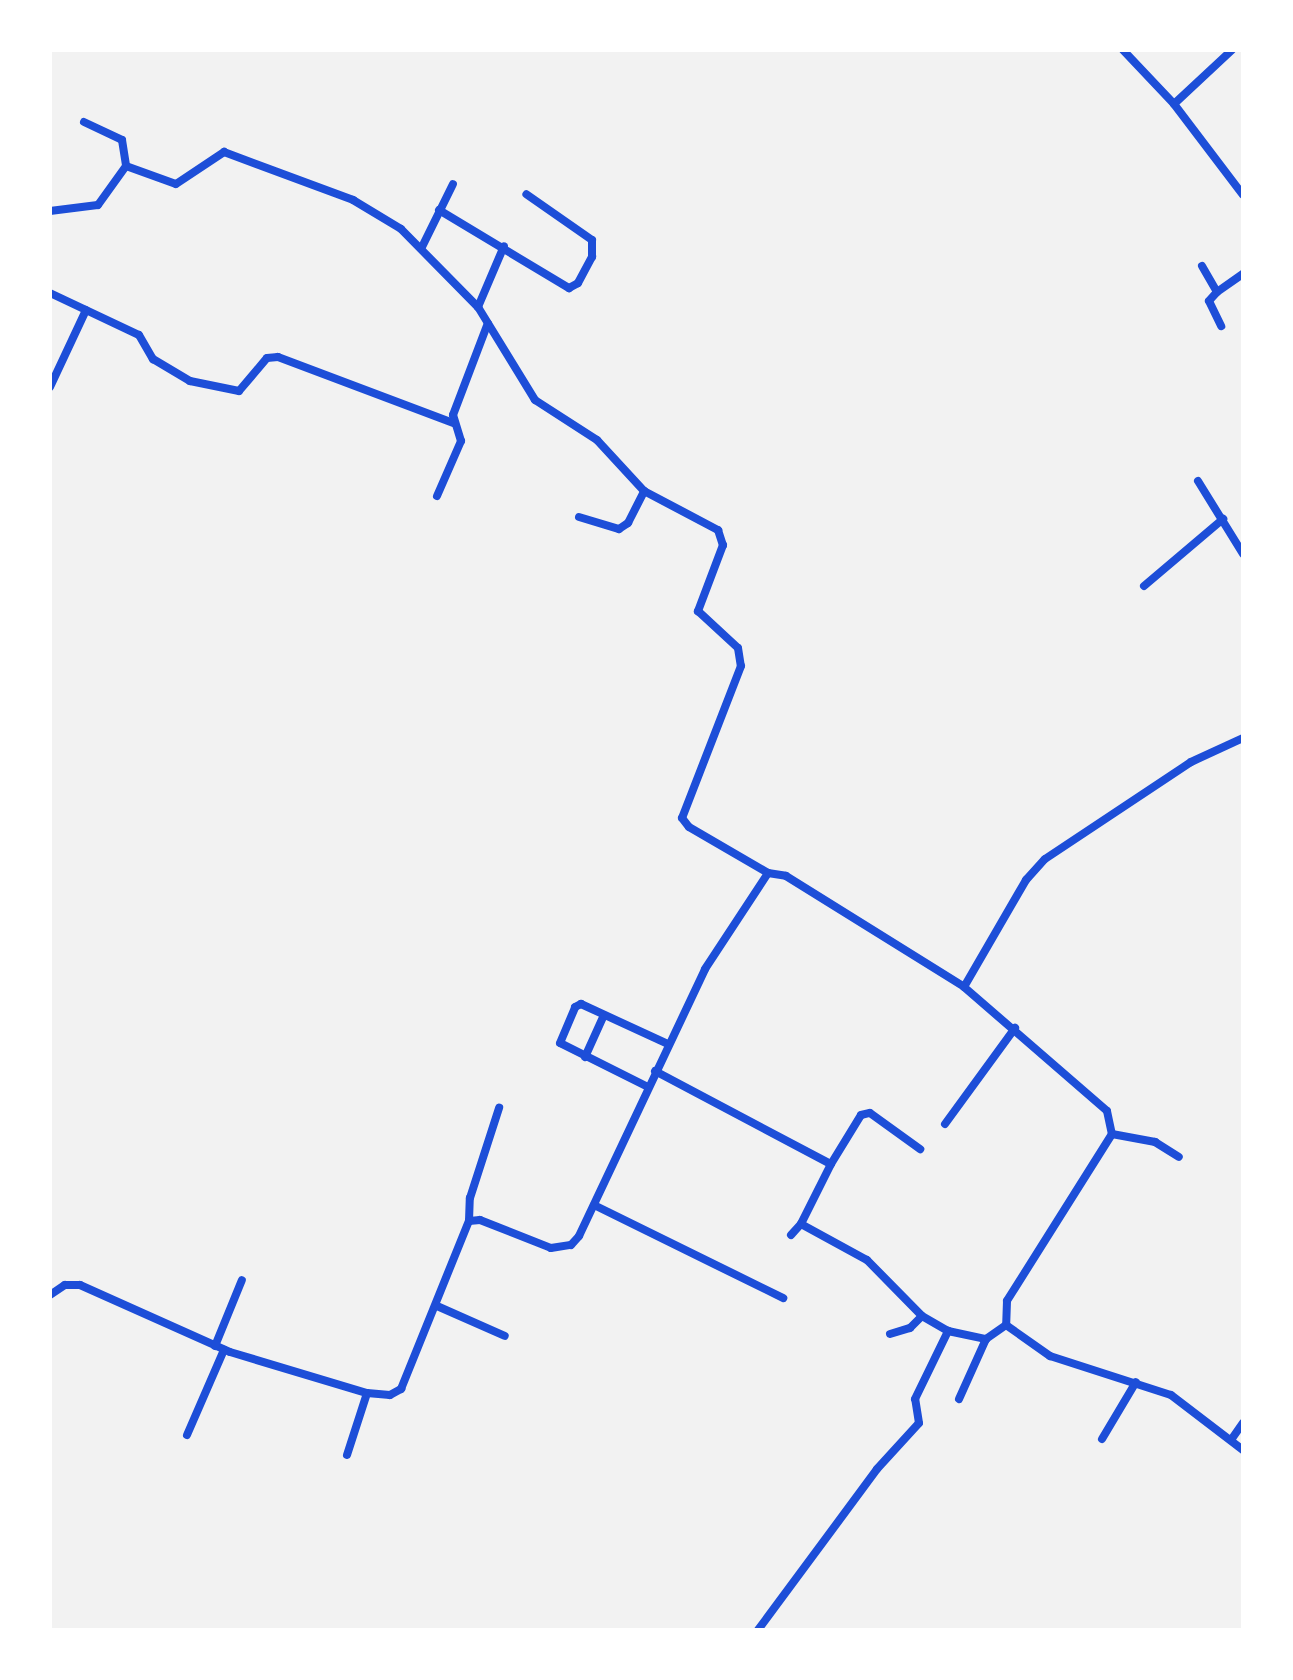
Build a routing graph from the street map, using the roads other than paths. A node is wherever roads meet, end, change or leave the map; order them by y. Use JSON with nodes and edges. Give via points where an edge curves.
{"nodes":[{"id":1,"x":1123,"y":50,"type":"edge"},
{"id":2,"x":1232,"y":50,"type":"edge"},
{"id":3,"x":1174,"y":104,"type":"junction"},
{"id":4,"x":84,"y":122,"type":"dead end"},
{"id":5,"x":126,"y":166,"type":"junction"},
{"id":6,"x":453,"y":184,"type":"dead end"},
{"id":7,"x":526,"y":194,"type":"dead end"},
{"id":8,"x":1243,"y":195,"type":"edge"},
{"id":9,"x":439,"y":210,"type":"junction"},
{"id":10,"x":50,"y":211,"type":"edge"},
{"id":11,"x":504,"y":246,"type":"junction"},
{"id":12,"x":422,"y":247,"type":"junction"},
{"id":13,"x":1202,"y":266,"type":"dead end"},
{"id":14,"x":1243,"y":274,"type":"edge"},
{"id":15,"x":1217,"y":292,"type":"junction"},
{"id":16,"x":50,"y":293,"type":"edge"},
{"id":17,"x":478,"y":307,"type":"junction"},
{"id":18,"x":86,"y":310,"type":"junction"},
{"id":19,"x":488,"y":323,"type":"junction"},
{"id":20,"x":1221,"y":326,"type":"dead end"},
{"id":21,"x":50,"y":387,"type":"edge"},
{"id":22,"x":454,"y":423,"type":"junction"},
{"id":23,"x":1198,"y":481,"type":"dead end"},
{"id":24,"x":644,"y":491,"type":"junction"},
{"id":25,"x":437,"y":496,"type":"dead end"},
{"id":26,"x":579,"y":517,"type":"dead end"},
{"id":27,"x":1223,"y":519,"type":"junction"},
{"id":28,"x":1242,"y":551,"type":"edge"},
{"id":29,"x":1144,"y":586,"type":"dead end"},
{"id":30,"x":1243,"y":738,"type":"edge"},
{"id":31,"x":768,"y":873,"type":"junction"},
{"id":32,"x":964,"y":987,"type":"junction"},
{"id":33,"x":604,"y":1015,"type":"junction"},
{"id":34,"x":1015,"y":1028,"type":"junction"},
{"id":35,"x":668,"y":1044,"type":"junction"},
{"id":36,"x":585,"y":1057,"type":"junction"},
{"id":37,"x":655,"y":1071,"type":"junction"},
{"id":38,"x":648,"y":1087,"type":"junction"},
{"id":39,"x":499,"y":1108,"type":"dead end"},
{"id":40,"x":945,"y":1124,"type":"dead end"},
{"id":41,"x":1112,"y":1134,"type":"junction"},
{"id":42,"x":920,"y":1149,"type":"dead end"},
{"id":43,"x":1179,"y":1157,"type":"dead end"},
{"id":44,"x":831,"y":1164,"type":"junction"},
{"id":45,"x":594,"y":1205,"type":"junction"},
{"id":46,"x":469,"y":1221,"type":"junction"},
{"id":47,"x":801,"y":1224,"type":"junction"},
{"id":48,"x":791,"y":1235,"type":"dead end"},
{"id":49,"x":242,"y":1280,"type":"dead end"},
{"id":50,"x":50,"y":1295,"type":"edge"},
{"id":51,"x":783,"y":1298,"type":"dead end"},
{"id":52,"x":437,"y":1306,"type":"junction"},
{"id":53,"x":922,"y":1316,"type":"junction"},
{"id":54,"x":1006,"y":1325,"type":"junction"},
{"id":55,"x":948,"y":1331,"type":"junction"},
{"id":56,"x":890,"y":1334,"type":"dead end"},
{"id":57,"x":505,"y":1336,"type":"dead end"},
{"id":58,"x":986,"y":1339,"type":"junction"},
{"id":59,"x":220,"y":1348,"type":"junction"},
{"id":60,"x":1136,"y":1382,"type":"junction"},
{"id":61,"x":367,"y":1393,"type":"junction"},
{"id":62,"x":959,"y":1399,"type":"dead end"},
{"id":63,"x":1243,"y":1423,"type":"edge"},
{"id":64,"x":187,"y":1435,"type":"dead end"},
{"id":65,"x":1102,"y":1439,"type":"dead end"},
{"id":66,"x":1231,"y":1440,"type":"junction"},
{"id":67,"x":1243,"y":1450,"type":"edge"},
{"id":68,"x":347,"y":1455,"type":"dead end"},
{"id":69,"x":758,"y":1630,"type":"edge"}],
"edges":[{"from":1,"to":3,"type":"street"},
{"from":2,"to":3,"type":"street"},
{"from":3,"to":8,"type":"street"},
{"from":4,"to":5,"type":"street","via":[[122,140]]},
{"from":5,"to":10,"type":"street","via":[[98,205]]},
{"from":5,"to":12,"type":"street","via":[[176,184],[217,154],[231,153],[353,200]]},
{"from":6,"to":9,"type":"street"},
{"from":7,"to":11,"type":"street","via":[[592,240],[592,257],[578,283],[569,288]]},
{"from":9,"to":11,"type":"street"},
{"from":9,"to":12,"type":"street"},
{"from":11,"to":17,"type":"street"},
{"from":12,"to":17,"type":"street"},
{"from":13,"to":15,"type":"street"},
{"from":14,"to":15,"type":"street"},
{"from":15,"to":20,"type":"street","via":[[1209,301]]},
{"from":16,"to":18,"type":"street"},
{"from":17,"to":19,"type":"street"},
{"from":18,"to":21,"type":"street"},
{"from":18,"to":22,"type":"street","via":[[139,335],[153,359],[190,381],[239,391],[262,361],[278,357]]},
{"from":19,"to":22,"type":"street","via":[[469,365]]},
{"from":19,"to":24,"type":"street","via":[[535,400],[597,440]]},
{"from":22,"to":25,"type":"street","via":[[461,441]]},
{"from":23,"to":27,"type":"street"},
{"from":24,"to":26,"type":"street","via":[[628,523],[619,529]]},
{"from":24,"to":31,"type":"street","via":[[718,530],[723,538],[698,611],[742,656],[682,818]]},
{"from":27,"to":28,"type":"street"},
{"from":27,"to":29,"type":"street"},
{"from":30,"to":32,"type":"street","via":[[1191,762],[1045,859],[1026,880]]},
{"from":31,"to":32,"type":"street","via":[[786,876]]},
{"from":31,"to":35,"type":"street","via":[[712,957]]},
{"from":32,"to":34,"type":"street"},
{"from":33,"to":35,"type":"street"},
{"from":33,"to":36,"type":"street"},
{"from":33,"to":36,"type":"street","via":[[577,1005],[560,1039],[564,1047]]},
{"from":34,"to":40,"type":"street"},
{"from":34,"to":41,"type":"street","via":[[1107,1111]]},
{"from":35,"to":37,"type":"street"},
{"from":36,"to":38,"type":"street"},
{"from":37,"to":38,"type":"street"},
{"from":37,"to":44,"type":"street"},
{"from":38,"to":45,"type":"street"},
{"from":39,"to":46,"type":"street","via":[[470,1198]]},
{"from":41,"to":43,"type":"street","via":[[1155,1142]]},
{"from":41,"to":54,"type":"street","via":[[1007,1301]]},
{"from":42,"to":44,"type":"street","via":[[870,1113],[861,1115]]},
{"from":44,"to":47,"type":"street"},
{"from":45,"to":46,"type":"street","via":[[579,1236],[561,1249],[480,1220]]},
{"from":45,"to":51,"type":"street"},
{"from":46,"to":52,"type":"street"},
{"from":47,"to":48,"type":"street"},
{"from":47,"to":53,"type":"street","via":[[867,1260]]},
{"from":49,"to":59,"type":"street"},
{"from":50,"to":59,"type":"street","via":[[65,1285],[80,1285]]},
{"from":52,"to":57,"type":"street"},
{"from":52,"to":61,"type":"street","via":[[401,1389],[390,1395]]},
{"from":53,"to":55,"type":"street"},
{"from":53,"to":56,"type":"street","via":[[910,1328]]},
{"from":54,"to":58,"type":"street"},
{"from":54,"to":60,"type":"street","via":[[1050,1356]]},
{"from":55,"to":58,"type":"street"},
{"from":55,"to":69,"type":"street","via":[[915,1399],[919,1423],[877,1469]]},
{"from":58,"to":62,"type":"street"},
{"from":59,"to":61,"type":"street"},
{"from":59,"to":64,"type":"street"},
{"from":60,"to":65,"type":"street"},
{"from":60,"to":66,"type":"street","via":[[1171,1395]]},
{"from":61,"to":68,"type":"street"},
{"from":63,"to":66,"type":"street"},
{"from":66,"to":67,"type":"street"}]}
